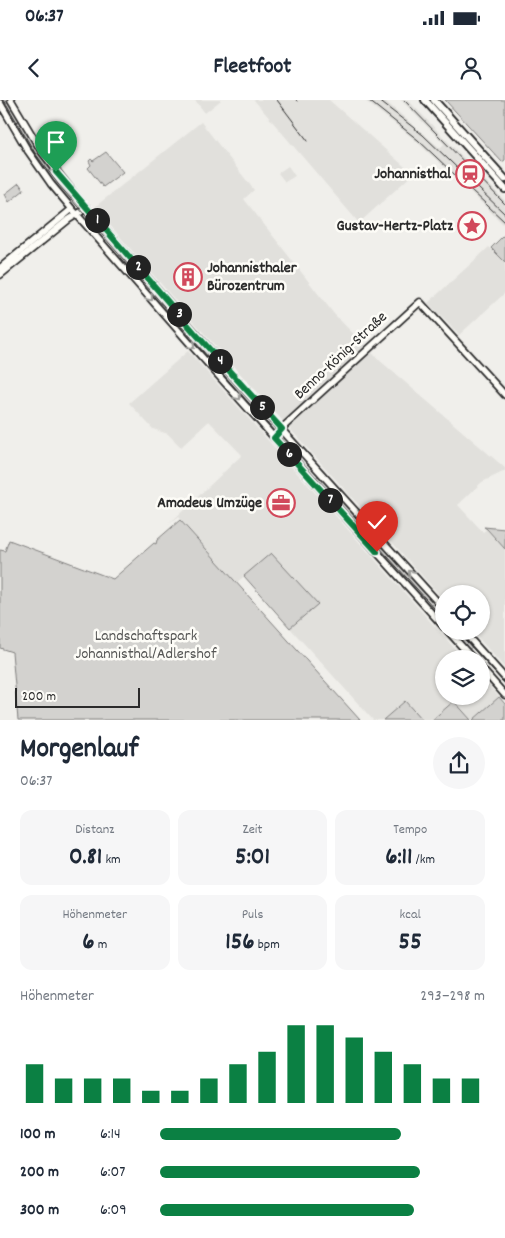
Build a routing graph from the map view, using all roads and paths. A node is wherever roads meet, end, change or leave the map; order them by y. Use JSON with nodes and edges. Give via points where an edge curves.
{"nodes":[{"id":1,"x":11,"y":100,"type":"edge"},
{"id":2,"x":425,"y":100,"type":"edge"},
{"id":3,"x":434,"y":100,"type":"edge"},
{"id":4,"x":0,"y":103,"type":"edge"},
{"id":5,"x":505,"y":179,"type":"edge"},
{"id":6,"x":505,"y":188,"type":"edge"},
{"id":7,"x":87,"y":208,"type":"junction"},
{"id":8,"x":74,"y":212,"type":"junction"},
{"id":9,"x":0,"y":268,"type":"edge"},
{"id":10,"x":0,"y":274,"type":"edge"},
{"id":11,"x":505,"y":394,"type":"edge"},
{"id":12,"x":282,"y":429,"type":"junction"},
{"id":13,"x":274,"y":438,"type":"junction"},
{"id":14,"x":435,"y":599,"type":"edge"},
{"id":15,"x":435,"y":616,"type":"edge"},
{"id":16,"x":456,"y":640,"type":"edge"},
{"id":17,"x":471,"y":640,"type":"edge"},
{"id":18,"x":465,"y":650,"type":"edge"},
{"id":19,"x":490,"y":678,"type":"edge"},
{"id":20,"x":505,"y":678,"type":"edge"},
{"id":21,"x":505,"y":695,"type":"edge"}],
"edges":[{"from":1,"to":7,"type":"main road","via":[[48,161]]},
{"from":2,"to":6,"type":"main road"},
{"from":3,"to":5,"type":"main road"},
{"from":4,"to":8,"type":"main road","via":[[38,166]]},
{"from":7,"to":8,"type":"main road"},
{"from":7,"to":12,"type":"main road"},
{"from":8,"to":9,"type":"main road"},
{"from":8,"to":10,"type":"main road"},
{"from":8,"to":13,"type":"main road","one_way":true},
{"from":11,"to":12,"type":"main road","name":"Benno-König-Straße","via":[[420,302]]},
{"from":12,"to":13,"type":"main road","name":"Benno-König-Straße"},
{"from":14,"to":12,"type":"main road","one_way":true},
{"from":13,"to":15,"type":"main road"},
{"from":16,"to":18,"type":"main road"},
{"from":17,"to":20,"type":"main road"},
{"from":19,"to":21,"type":"main road"}]}
